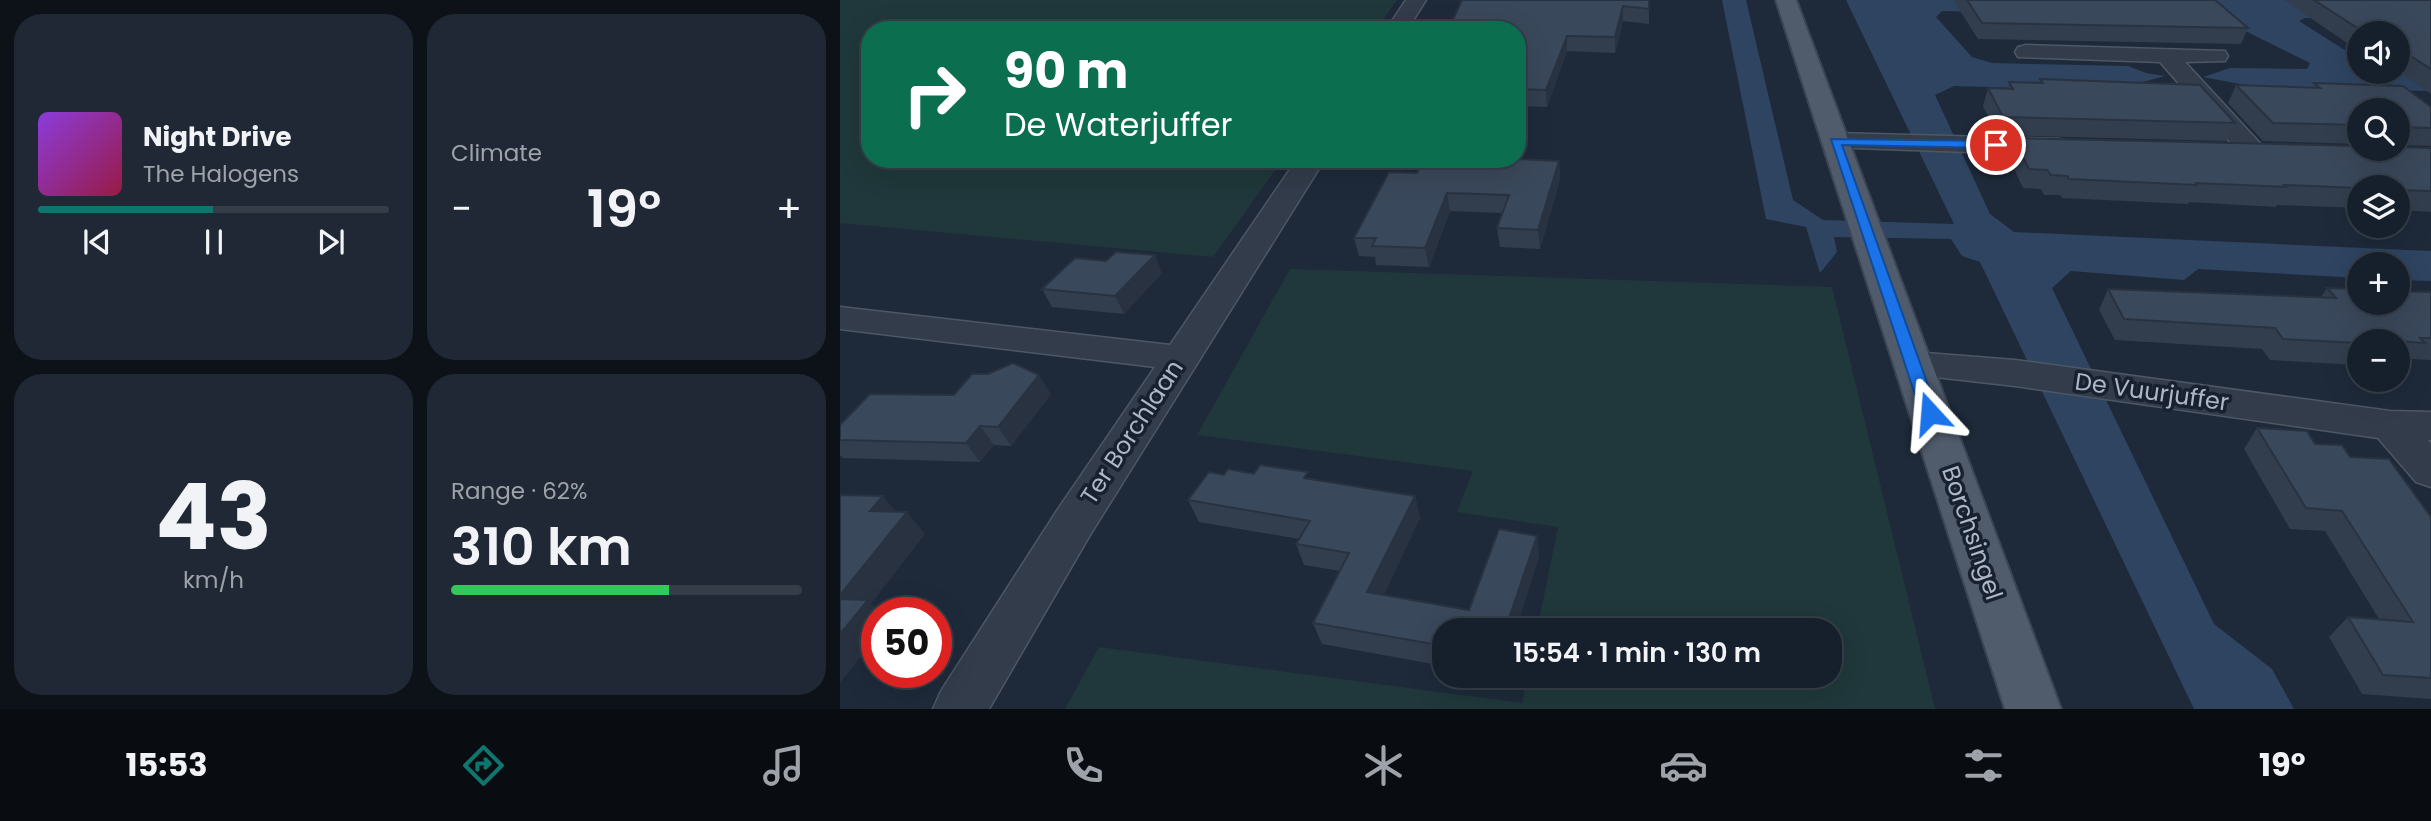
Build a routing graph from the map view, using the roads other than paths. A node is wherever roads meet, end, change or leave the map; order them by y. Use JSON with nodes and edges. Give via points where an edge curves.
{"nodes":[{"id":1,"x":1416,"y":0,"type":"edge"},
{"id":2,"x":1786,"y":0,"type":"edge"},
{"id":3,"x":1402,"y":21,"type":"edge"},
{"id":4,"x":2026,"y":52,"type":"dead end"},
{"id":5,"x":2166,"y":55,"type":"junction"},
{"id":6,"x":2217,"y":56,"type":"dead end"},
{"id":7,"x":1835,"y":141,"type":"junction"},
{"id":8,"x":2079,"y":147,"type":"edge"},
{"id":9,"x":2214,"y":151,"type":"edge"},
{"id":10,"x":2255,"y":152,"type":"junction"},
{"id":11,"x":2282,"y":153,"type":"edge"},
{"id":12,"x":1305,"y":168,"type":"edge"},
{"id":13,"x":840,"y":318,"type":"edge"},
{"id":14,"x":1179,"y":358,"type":"junction"},
{"id":15,"x":1913,"y":364,"type":"junction"},
{"id":16,"x":2390,"y":425,"type":"junction"},
{"id":17,"x":2431,"y":426,"type":"edge"},
{"id":18,"x":2431,"y":471,"type":"edge"},
{"id":19,"x":960,"y":709,"type":"edge"},
{"id":20,"x":2033,"y":709,"type":"edge"}],
"edges":[{"from":1,"to":3,"type":"street"},
{"from":2,"to":7,"type":"main road","name":"Borchsingel"},
{"from":4,"to":5,"type":"street"},
{"from":5,"to":6,"type":"street"},
{"from":5,"to":10,"type":"street"},
{"from":7,"to":8,"type":"street"},
{"from":7,"to":15,"type":"main road","name":"Borchsingel"},
{"from":9,"to":10,"type":"street"},
{"from":10,"to":11,"type":"street"},
{"from":12,"to":14,"type":"street","name":"Ter Borchlaan"},
{"from":13,"to":14,"type":"street"},
{"from":14,"to":19,"type":"street","name":"Ter Borchlaan"},
{"from":15,"to":16,"type":"street","name":"De Vuurjuffer","via":[[2015,373]]},
{"from":15,"to":20,"type":"main road","name":"Borchsingel"},
{"from":16,"to":17,"type":"street","name":"De Vuurjuffer"},
{"from":16,"to":18,"type":"street"}]}
